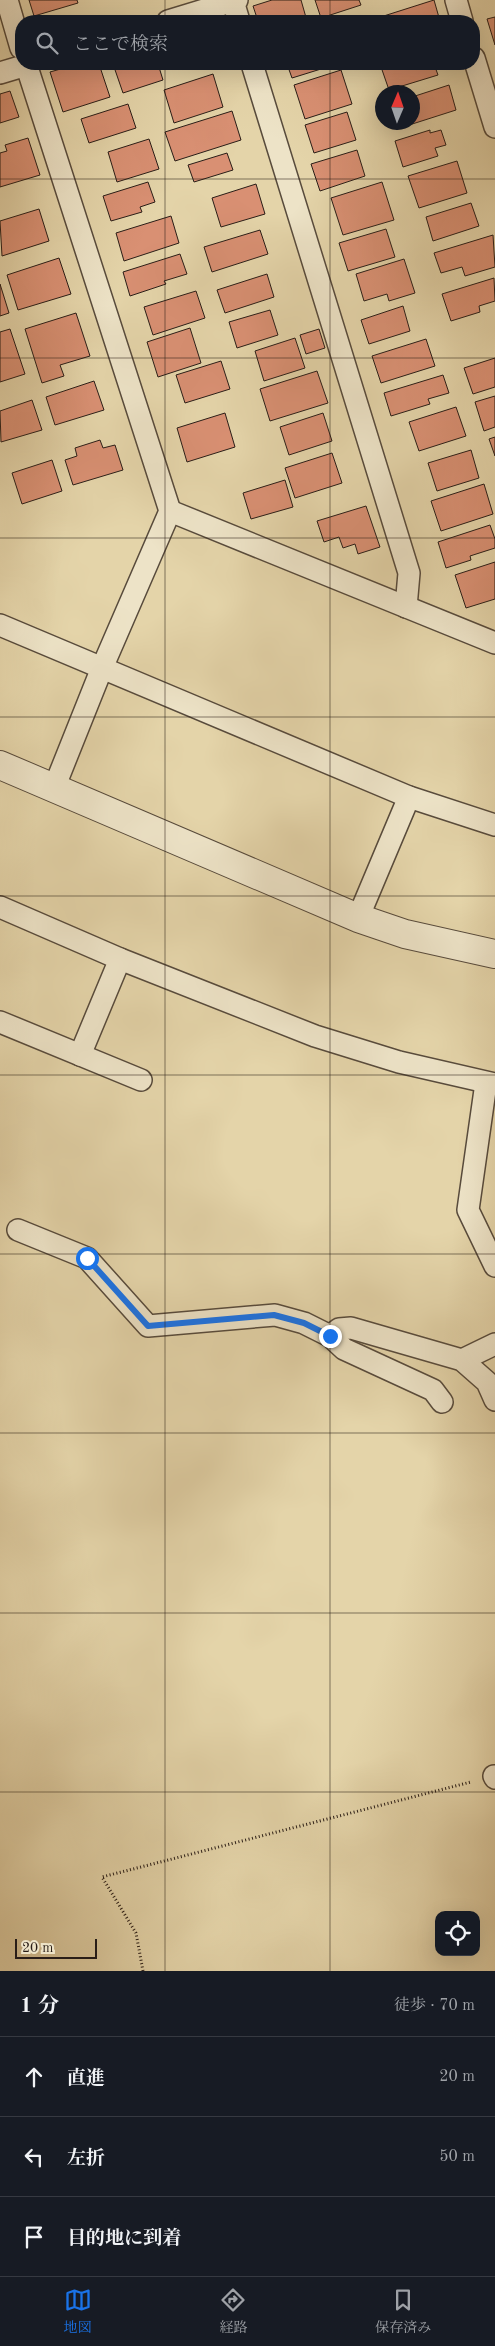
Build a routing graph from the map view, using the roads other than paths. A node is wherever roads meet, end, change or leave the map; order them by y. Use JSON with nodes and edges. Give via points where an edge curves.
{"nodes":[{"id":1,"x":7,"y":0,"type":"edge"},
{"id":2,"x":456,"y":0,"type":"edge"},
{"id":3,"x":236,"y":8,"type":"edge"},
{"id":4,"x":199,"y":15,"type":"edge"},
{"id":5,"x":460,"y":15,"type":"edge"},
{"id":6,"x":15,"y":25,"type":"edge"},
{"id":7,"x":15,"y":66,"type":"edge"},
{"id":8,"x":29,"y":70,"type":"edge"},
{"id":9,"x":254,"y":70,"type":"edge"},
{"id":10,"x":478,"y":70,"type":"edge"},
{"id":11,"x":0,"y":73,"type":"edge"},
{"id":12,"x":495,"y":127,"type":"edge"},
{"id":13,"x":170,"y":512,"type":"junction"},
{"id":14,"x":406,"y":607,"type":"junction"},
{"id":15,"x":0,"y":625,"type":"edge"},
{"id":16,"x":495,"y":643,"type":"edge"},
{"id":17,"x":102,"y":668,"type":"junction"},
{"id":18,"x":0,"y":766,"type":"edge"},
{"id":19,"x":54,"y":788,"type":"junction"},
{"id":20,"x":409,"y":797,"type":"junction"},
{"id":21,"x":495,"y":825,"type":"edge"},
{"id":22,"x":0,"y":907,"type":"edge"},
{"id":23,"x":358,"y":918,"type":"junction"},
{"id":24,"x":495,"y":954,"type":"edge"},
{"id":25,"x":120,"y":959,"type":"junction"},
{"id":26,"x":0,"y":1022,"type":"edge"},
{"id":27,"x":80,"y":1055,"type":"junction"},
{"id":28,"x":140,"y":1080,"type":"dead end"},
{"id":29,"x":490,"y":1083,"type":"edge"},
{"id":30,"x":18,"y":1230,"type":"dead end"},
{"id":31,"x":495,"y":1266,"type":"edge"},
{"id":32,"x":330,"y":1336,"type":"junction"},
{"id":33,"x":495,"y":1344,"type":"edge"},
{"id":34,"x":462,"y":1360,"type":"junction"},
{"id":35,"x":495,"y":1400,"type":"edge"},
{"id":36,"x":442,"y":1402,"type":"dead end"}],
"edges":[{"from":1,"to":6,"type":"street"},
{"from":2,"to":5,"type":"street"},
{"from":3,"to":4,"type":"street"},
{"from":7,"to":11,"type":"street"},
{"from":8,"to":13,"type":"street"},
{"from":9,"to":14,"type":"street","via":[[410,573]]},
{"from":10,"to":12,"type":"street"},
{"from":13,"to":14,"type":"street"},
{"from":13,"to":17,"type":"street"},
{"from":14,"to":16,"type":"street"},
{"from":15,"to":17,"type":"street"},
{"from":17,"to":19,"type":"street"},
{"from":17,"to":20,"type":"street"},
{"from":18,"to":19,"type":"street"},
{"from":19,"to":23,"type":"street"},
{"from":20,"to":21,"type":"street"},
{"from":20,"to":23,"type":"street"},
{"from":22,"to":25,"type":"street"},
{"from":23,"to":24,"type":"street","via":[[405,934]]},
{"from":25,"to":27,"type":"street"},
{"from":25,"to":29,"type":"street","via":[[315,1036],[398,1062]]},
{"from":26,"to":27,"type":"street"},
{"from":27,"to":28,"type":"street"},
{"from":29,"to":31,"type":"street","via":[[468,1210]]},
{"from":30,"to":32,"type":"street","via":[[87,1258],[148,1326],[274,1315],[304,1323]]},
{"from":32,"to":34,"type":"street","via":[[339,1329],[351,1328]]},
{"from":32,"to":36,"type":"street","via":[[344,1349],[433,1390]]},
{"from":33,"to":34,"type":"street"},
{"from":34,"to":35,"type":"street","via":[[487,1382]]}]}
